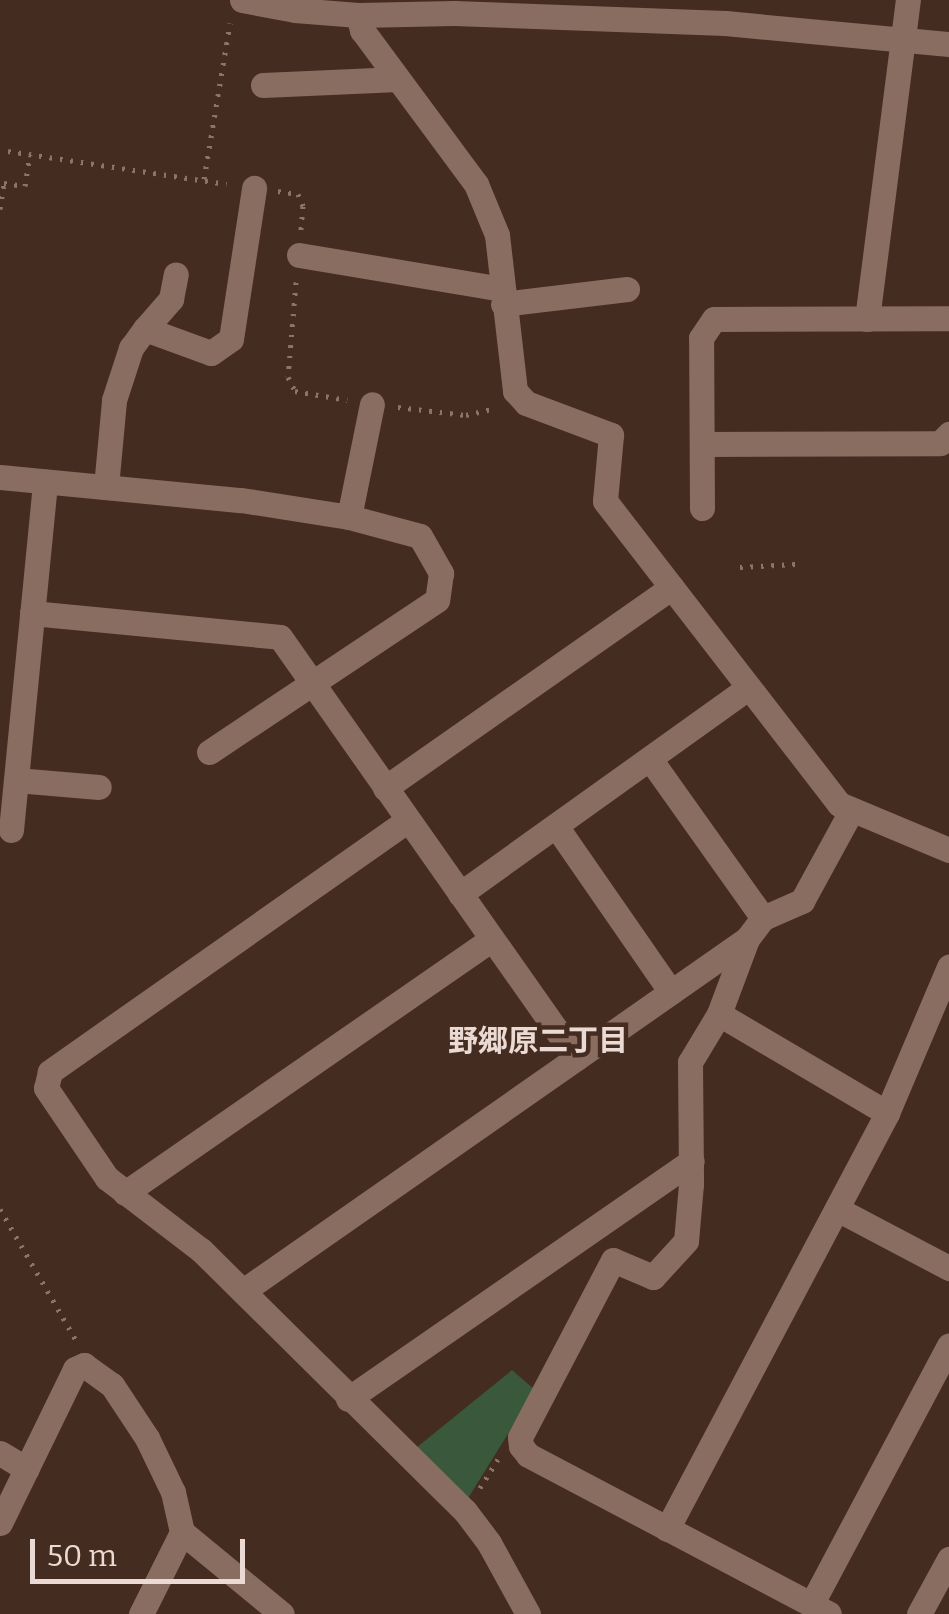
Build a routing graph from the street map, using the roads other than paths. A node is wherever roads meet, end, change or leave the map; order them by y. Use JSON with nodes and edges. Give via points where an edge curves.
{"nodes":[{"id":1,"x":248,"y":5,"type":"edge"},
{"id":2,"x":358,"y":15,"type":"junction"},
{"id":3,"x":906,"y":19,"type":"edge"},
{"id":4,"x":949,"y":44,"type":"edge"},
{"id":5,"x":398,"y":79,"type":"junction"},
{"id":6,"x":263,"y":86,"type":"dead end"},
{"id":7,"x":254,"y":188,"type":"road end"},
{"id":8,"x":298,"y":256,"type":"road end"},
{"id":9,"x":176,"y":274,"type":"dead end"},
{"id":10,"x":627,"y":289,"type":"dead end"},
{"id":11,"x":503,"y":296,"type":"junction"},
{"id":12,"x":867,"y":318,"type":"junction"},
{"id":13,"x":949,"y":318,"type":"edge"},
{"id":14,"x":145,"y":329,"type":"junction"},
{"id":15,"x":372,"y":404,"type":"road end"},
{"id":16,"x":949,"y":434,"type":"edge"},
{"id":17,"x":702,"y":444,"type":"junction"},
{"id":18,"x":0,"y":478,"type":"edge"},
{"id":19,"x":45,"y":482,"type":"junction"},
{"id":20,"x":106,"y":486,"type":"junction"},
{"id":21,"x":702,"y":508,"type":"dead end"},
{"id":22,"x":349,"y":517,"type":"junction"},
{"id":23,"x":672,"y":587,"type":"junction"},
{"id":24,"x":32,"y":613,"type":"junction"},
{"id":25,"x":314,"y":686,"type":"junction"},
{"id":26,"x":750,"y":688,"type":"junction"},
{"id":27,"x":210,"y":752,"type":"dead end"},
{"id":28,"x":650,"y":759,"type":"junction"},
{"id":29,"x":16,"y":780,"type":"junction"},
{"id":30,"x":99,"y":787,"type":"dead end"},
{"id":31,"x":385,"y":788,"type":"junction"},
{"id":32,"x":852,"y":811,"type":"junction"},
{"id":33,"x":408,"y":820,"type":"junction"},
{"id":34,"x":556,"y":826,"type":"junction"},
{"id":35,"x":11,"y":830,"type":"dead end"},
{"id":36,"x":949,"y":850,"type":"edge"},
{"id":37,"x":460,"y":894,"type":"junction"},
{"id":38,"x":763,"y":918,"type":"junction"},
{"id":39,"x":492,"y":939,"type":"junction"},
{"id":40,"x":747,"y":939,"type":"junction"},
{"id":41,"x":949,"y":967,"type":"edge"},
{"id":42,"x":670,"y":992,"type":"junction"},
{"id":43,"x":718,"y":1014,"type":"junction"},
{"id":44,"x":576,"y":1058,"type":"junction"},
{"id":45,"x":887,"y":1113,"type":"junction"},
{"id":46,"x":692,"y":1161,"type":"junction"},
{"id":47,"x":126,"y":1192,"type":"junction"},
{"id":48,"x":837,"y":1209,"type":"junction"},
{"id":49,"x":949,"y":1268,"type":"edge"},
{"id":50,"x":242,"y":1291,"type":"junction"},
{"id":51,"x":949,"y":1345,"type":"edge"},
{"id":52,"x":348,"y":1399,"type":"junction"},
{"id":53,"x":0,"y":1453,"type":"edge"},
{"id":54,"x":27,"y":1469,"type":"junction"},
{"id":55,"x":0,"y":1522,"type":"edge"},
{"id":56,"x":668,"y":1529,"type":"junction"},
{"id":57,"x":182,"y":1532,"type":"junction"},
{"id":58,"x":949,"y":1559,"type":"edge"},
{"id":59,"x":820,"y":1609,"type":"edge"},
{"id":60,"x":141,"y":1614,"type":"edge"},
{"id":61,"x":282,"y":1614,"type":"edge"},
{"id":62,"x":528,"y":1614,"type":"edge"},
{"id":63,"x":918,"y":1614,"type":"edge"}],
"edges":[{"from":1,"to":2,"type":"street"},
{"from":2,"to":3,"type":"street","via":[[725,23]]},
{"from":2,"to":5,"type":"street"},
{"from":3,"to":4,"type":"street"},
{"from":3,"to":12,"type":"street"},
{"from":5,"to":6,"type":"street"},
{"from":5,"to":11,"type":"street","via":[[476,184],[498,234]]},
{"from":7,"to":14,"type":"street","via":[[231,339],[210,353]]},
{"from":8,"to":11,"type":"street"},
{"from":9,"to":14,"type":"street","via":[[172,299]]},
{"from":10,"to":11,"type":"street"},
{"from":11,"to":23,"type":"street","via":[[514,391],[526,403],[611,435],[605,501]]},
{"from":12,"to":13,"type":"street"},
{"from":12,"to":17,"type":"street","via":[[714,319],[701,338]]},
{"from":14,"to":20,"type":"street","via":[[131,348],[114,400]]},
{"from":15,"to":22,"type":"street"},
{"from":16,"to":17,"type":"street","via":[[940,443]]},
{"from":17,"to":21,"type":"street"},
{"from":18,"to":19,"type":"street"},
{"from":19,"to":20,"type":"street"},
{"from":19,"to":24,"type":"street"},
{"from":20,"to":22,"type":"street"},
{"from":22,"to":25,"type":"street","via":[[420,536],[441,574],[437,600]]},
{"from":23,"to":26,"type":"street"},
{"from":23,"to":31,"type":"street"},
{"from":24,"to":25,"type":"street","via":[[280,637]]},
{"from":24,"to":29,"type":"street"},
{"from":25,"to":27,"type":"street"},
{"from":25,"to":31,"type":"street"},
{"from":26,"to":28,"type":"street"},
{"from":26,"to":32,"type":"street","via":[[839,804]]},
{"from":28,"to":34,"type":"street"},
{"from":28,"to":38,"type":"street"},
{"from":29,"to":30,"type":"street"},
{"from":29,"to":35,"type":"street"},
{"from":31,"to":33,"type":"street"},
{"from":32,"to":36,"type":"street"},
{"from":32,"to":38,"type":"street","via":[[802,901]]},
{"from":33,"to":37,"type":"street"},
{"from":33,"to":47,"type":"street","via":[[50,1072],[46,1088],[108,1178]]},
{"from":34,"to":37,"type":"street"},
{"from":34,"to":42,"type":"street"},
{"from":37,"to":39,"type":"street"},
{"from":38,"to":40,"type":"street"},
{"from":39,"to":44,"type":"street"},
{"from":39,"to":47,"type":"street"},
{"from":40,"to":42,"type":"street"},
{"from":40,"to":43,"type":"street"},
{"from":41,"to":45,"type":"street"},
{"from":42,"to":44,"type":"street"},
{"from":43,"to":45,"type":"street"},
{"from":43,"to":46,"type":"street","via":[[690,1062]]},
{"from":44,"to":50,"type":"street"},
{"from":45,"to":48,"type":"street"},
{"from":46,"to":52,"type":"street"},
{"from":46,"to":56,"type":"street","via":[[686,1241],[653,1276],[613,1260],[520,1437],[528,1455]]},
{"from":47,"to":50,"type":"street"},
{"from":48,"to":49,"type":"street"},
{"from":48,"to":56,"type":"street"},
{"from":50,"to":52,"type":"street"},
{"from":51,"to":59,"type":"street"},
{"from":52,"to":62,"type":"street","via":[[432,1496],[489,1543]]},
{"from":53,"to":54,"type":"street"},
{"from":54,"to":55,"type":"street"},
{"from":54,"to":57,"type":"street","via":[[75,1369],[84,1365],[112,1385],[147,1438],[173,1492]]},
{"from":56,"to":59,"type":"street"},
{"from":57,"to":60,"type":"street"},
{"from":57,"to":61,"type":"street"},
{"from":58,"to":63,"type":"street"}]}
